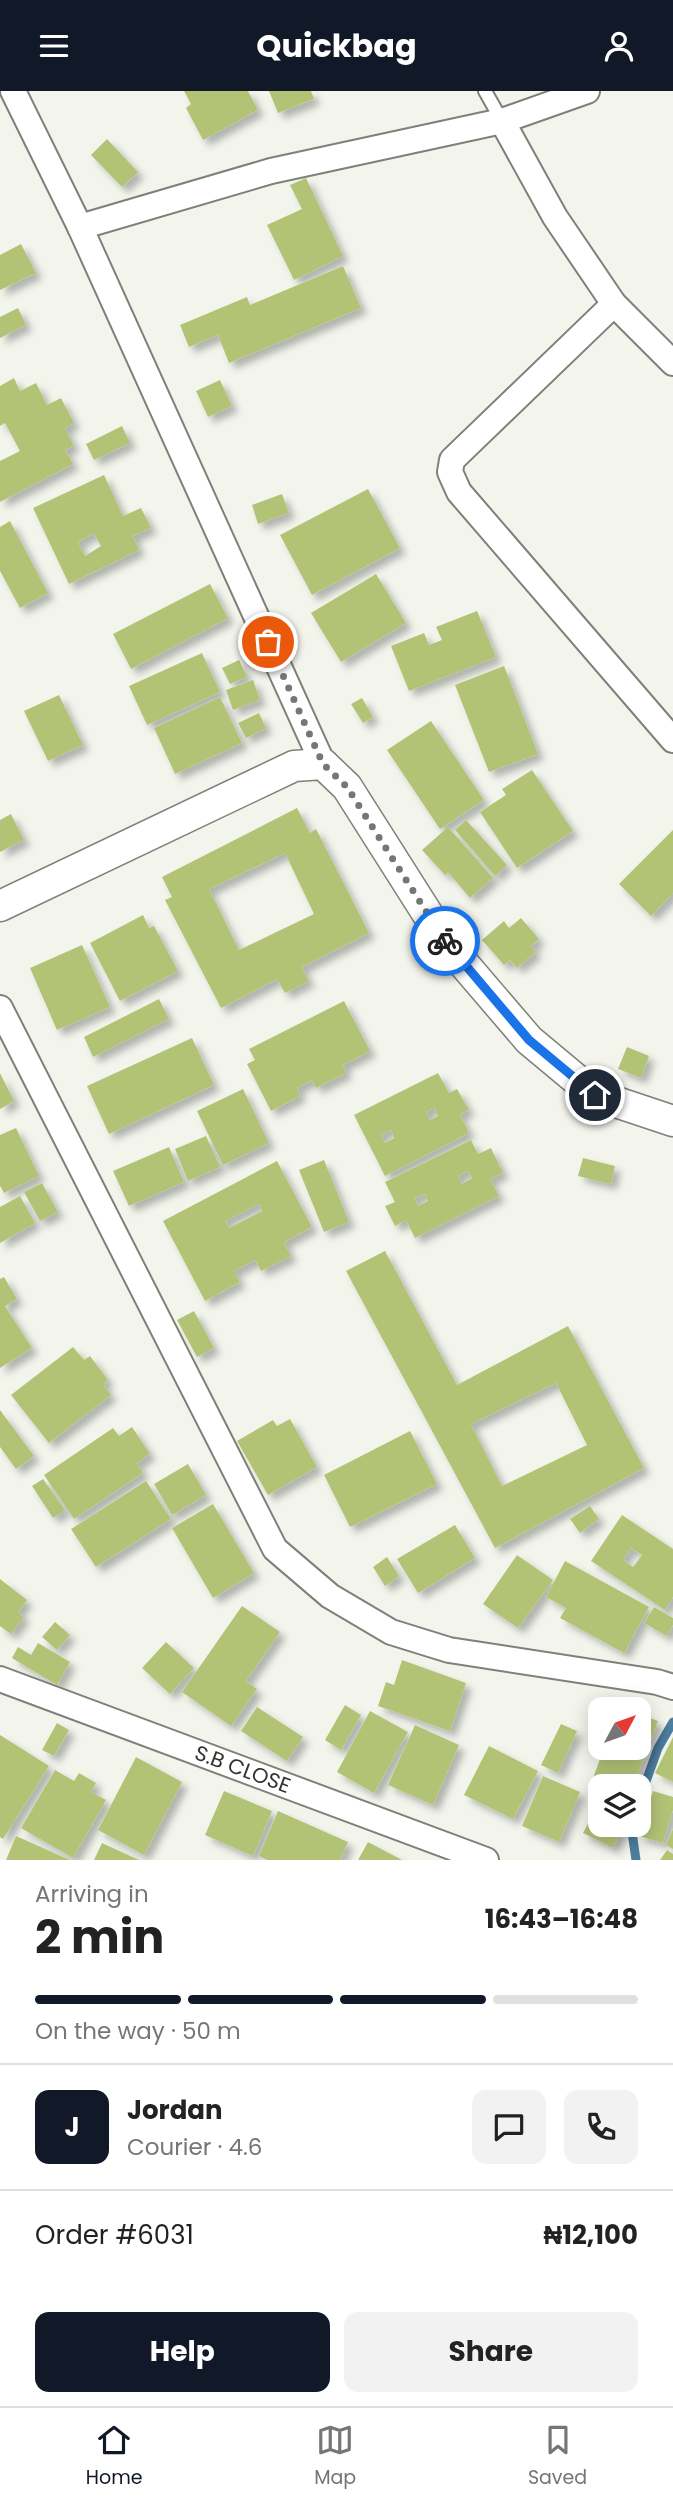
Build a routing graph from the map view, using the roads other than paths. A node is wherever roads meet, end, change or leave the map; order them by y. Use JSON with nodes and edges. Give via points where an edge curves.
{"nodes":[{"id":1,"x":13,"y":91,"type":"edge"},
{"id":2,"x":485,"y":91,"type":"edge"},
{"id":3,"x":587,"y":91,"type":"edge"},
{"id":4,"x":502,"y":121,"type":"junction"},
{"id":5,"x":80,"y":227,"type":"junction"},
{"id":6,"x":614,"y":304,"type":"junction"},
{"id":7,"x":673,"y":363,"type":"edge"},
{"id":8,"x":673,"y":740,"type":"edge"},
{"id":9,"x":323,"y":764,"type":"junction"},
{"id":10,"x":0,"y":906,"type":"edge"},
{"id":11,"x":0,"y":1008,"type":"edge"},
{"id":12,"x":673,"y":1121,"type":"edge"},
{"id":13,"x":0,"y":1679,"type":"edge"},
{"id":14,"x":665,"y":1685,"type":"edge"},
{"id":15,"x":486,"y":1860,"type":"edge"}],
"edges":[{"from":1,"to":5,"type":"street"},
{"from":2,"to":4,"type":"lane"},
{"from":3,"to":4,"type":"street"},
{"from":4,"to":5,"type":"street","via":[[271,171]]},
{"from":4,"to":6,"type":"street","via":[[555,217]]},
{"from":5,"to":9,"type":"street"},
{"from":6,"to":7,"type":"street"},
{"from":6,"to":8,"type":"street","via":[[452,460],[450,472],[459,492]]},
{"from":9,"to":10,"type":"street","via":[[294,766]]},
{"from":9,"to":12,"type":"street","via":[[347,787],[446,943],[529,1040],[595,1095]]},
{"from":11,"to":14,"type":"street","via":[[275,1549],[330,1596],[391,1632],[449,1650]]},
{"from":13,"to":15,"type":"street","name":"S.B CLOSE"}]}
